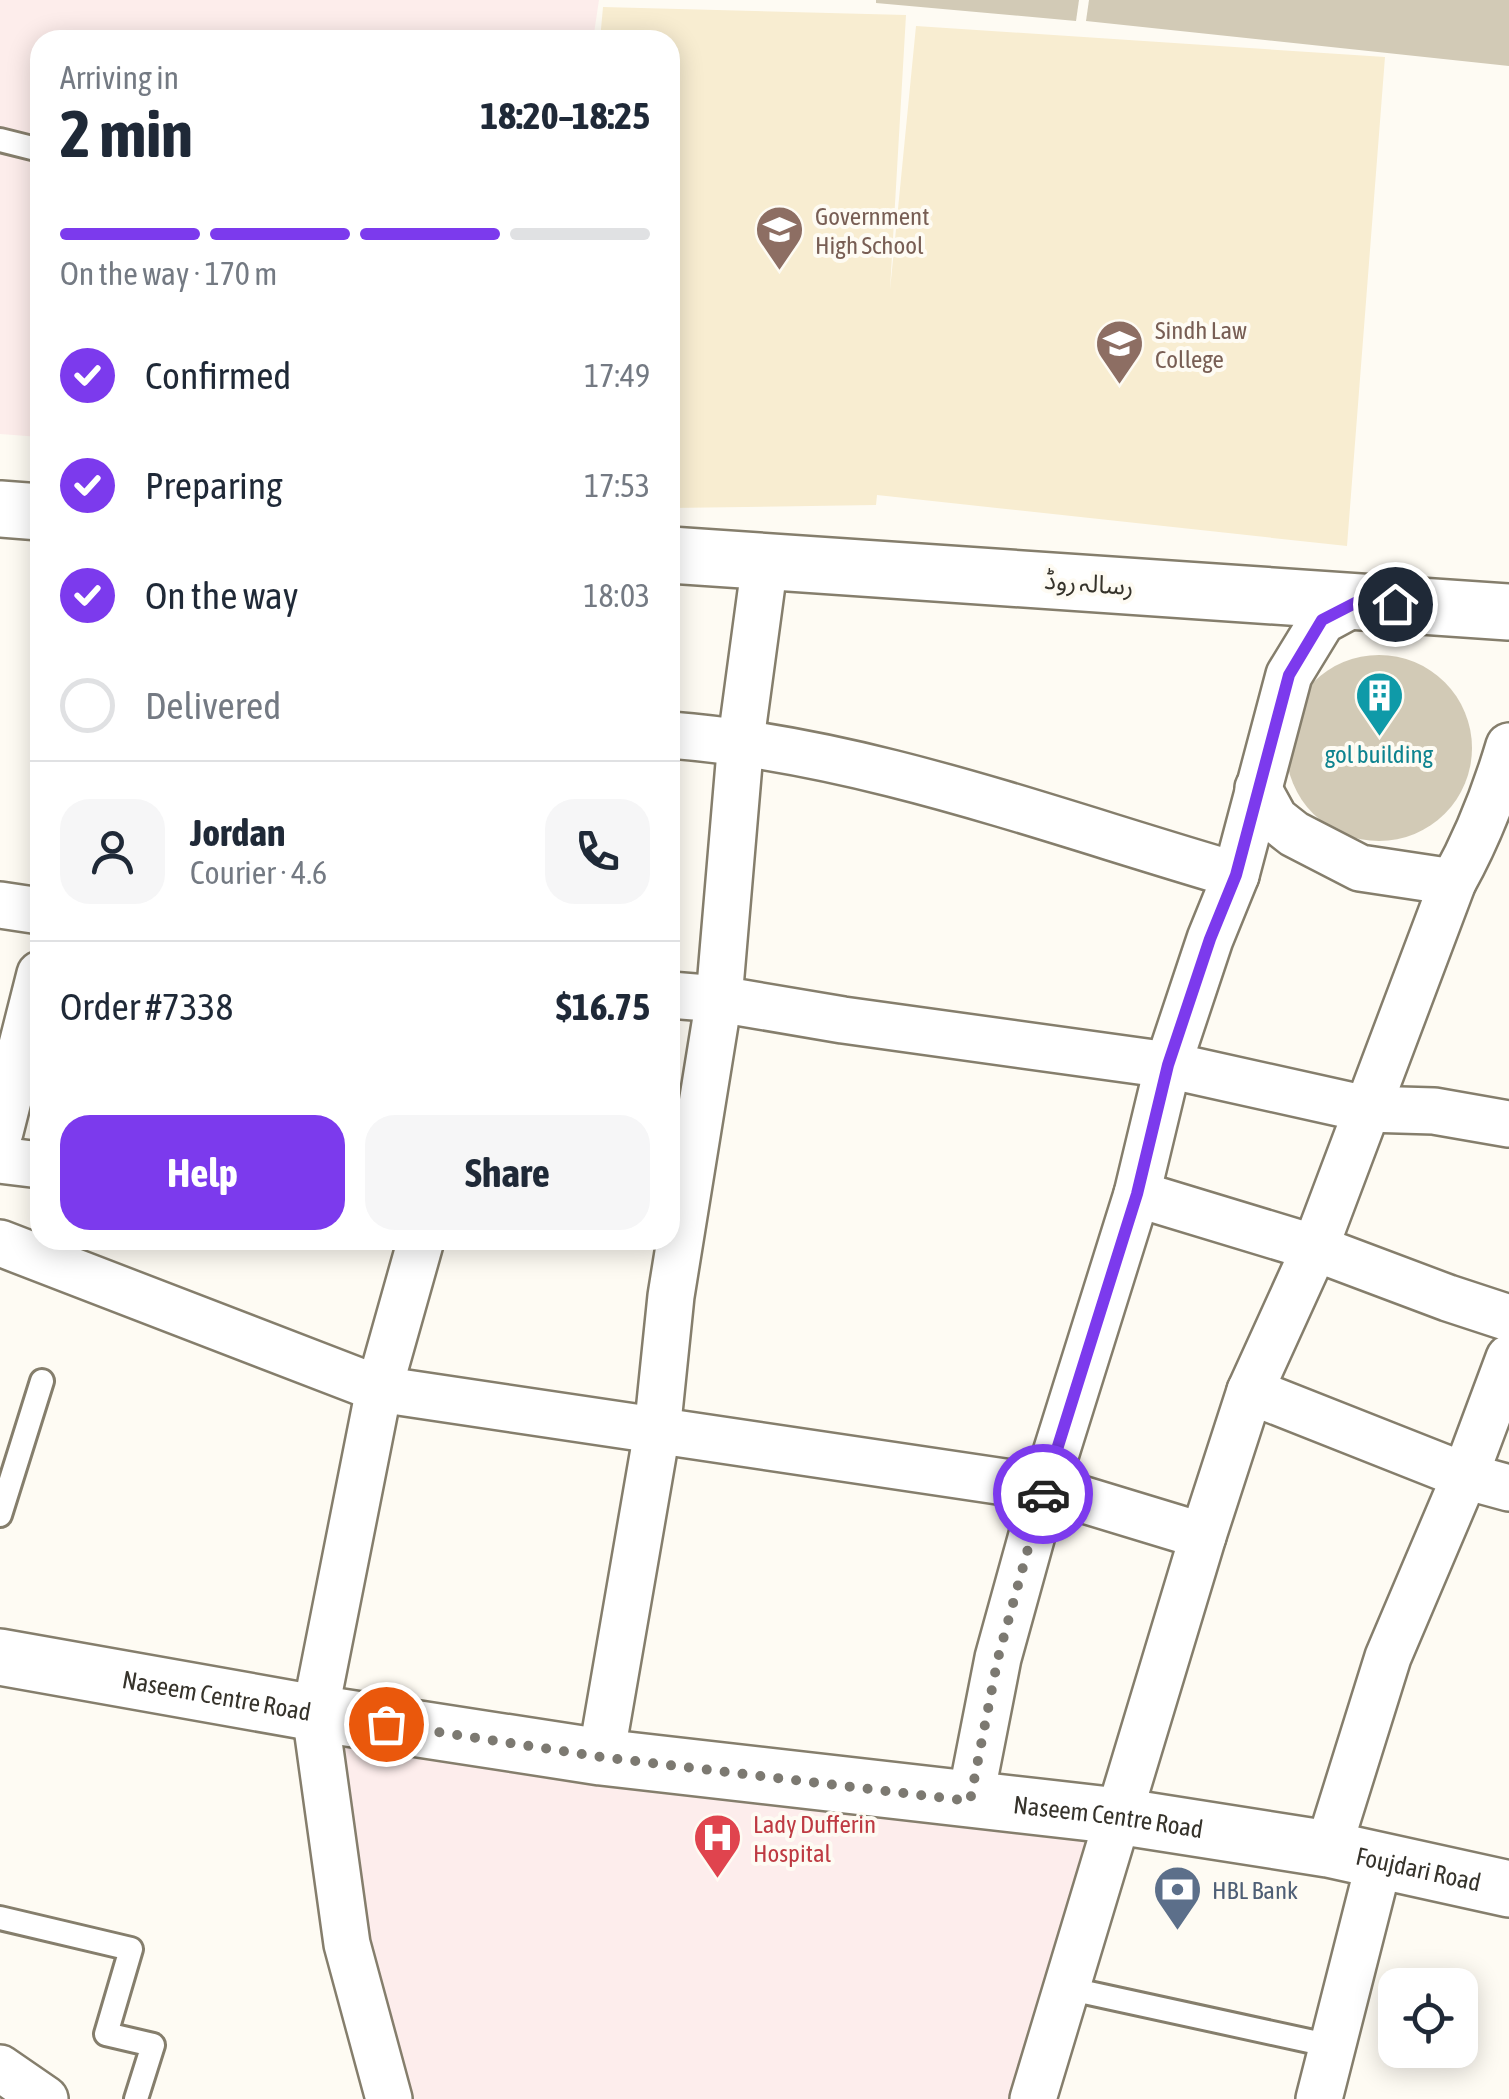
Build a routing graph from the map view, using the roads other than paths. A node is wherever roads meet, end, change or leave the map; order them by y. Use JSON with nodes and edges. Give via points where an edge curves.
{"nodes":[{"id":1,"x":0,"y":140,"type":"edge"},
{"id":2,"x":30,"y":148,"type":"edge"},
{"id":3,"x":0,"y":509,"type":"edge"},
{"id":4,"x":30,"y":511,"type":"edge"},
{"id":5,"x":680,"y":556,"type":"edge"},
{"id":6,"x":764,"y":562,"type":"junction"},
{"id":7,"x":1357,"y":602,"type":"junction"},
{"id":8,"x":1509,"y":612,"type":"edge"},
{"id":9,"x":680,"y":736,"type":"edge"},
{"id":10,"x":740,"y":740,"type":"junction"},
{"id":11,"x":1509,"y":746,"type":"edge"},
{"id":12,"x":1258,"y":788,"type":"junction"},
{"id":13,"x":1236,"y":875,"type":"junction"},
{"id":14,"x":1454,"y":882,"type":"junction"},
{"id":15,"x":0,"y":904,"type":"edge"},
{"id":16,"x":30,"y":908,"type":"edge"},
{"id":17,"x":680,"y":996,"type":"edge"},
{"id":18,"x":719,"y":999,"type":"junction"},
{"id":19,"x":30,"y":1010,"type":"edge"},
{"id":20,"x":1168,"y":1065,"type":"junction"},
{"id":21,"x":1366,"y":1108,"type":"junction"},
{"id":22,"x":2,"y":1112,"type":"edge"},
{"id":23,"x":1509,"y":1124,"type":"edge"},
{"id":24,"x":0,"y":1160,"type":"edge"},
{"id":25,"x":30,"y":1163,"type":"edge"},
{"id":26,"x":1137,"y":1194,"type":"junction"},
{"id":27,"x":680,"y":1240,"type":"edge"},
{"id":28,"x":0,"y":1243,"type":"edge"},
{"id":29,"x":1315,"y":1248,"type":"junction"},
{"id":30,"x":418,"y":1250,"type":"edge"},
{"id":31,"x":678,"y":1250,"type":"edge"},
{"id":32,"x":1509,"y":1318,"type":"edge"},
{"id":33,"x":1509,"y":1358,"type":"edge"},
{"id":34,"x":42,"y":1380,"type":"dead end"},
{"id":35,"x":379,"y":1390,"type":"junction"},
{"id":36,"x":1250,"y":1391,"type":"junction"},
{"id":37,"x":657,"y":1432,"type":"junction"},
{"id":38,"x":1465,"y":1476,"type":"junction"},
{"id":39,"x":1045,"y":1488,"type":"junction"},
{"id":40,"x":1509,"y":1488,"type":"edge"},
{"id":41,"x":0,"y":1516,"type":"edge"},
{"id":42,"x":1203,"y":1536,"type":"junction"},
{"id":43,"x":0,"y":1656,"type":"edge"},
{"id":44,"x":315,"y":1712,"type":"junction"},
{"id":45,"x":601,"y":1757,"type":"junction"},
{"id":46,"x":970,"y":1801,"type":"junction"},
{"id":47,"x":1118,"y":1816,"type":"junction"},
{"id":48,"x":1354,"y":1854,"type":"junction"},
{"id":49,"x":1509,"y":1889,"type":"edge"},
{"id":50,"x":0,"y":1918,"type":"edge"},
{"id":51,"x":1066,"y":1988,"type":"junction"},
{"id":52,"x":1332,"y":2046,"type":"junction"},
{"id":53,"x":0,"y":2068,"type":"edge"},
{"id":54,"x":46,"y":2099,"type":"edge"},
{"id":55,"x":136,"y":2099,"type":"edge"},
{"id":56,"x":390,"y":2099,"type":"edge"},
{"id":57,"x":1033,"y":2099,"type":"edge"},
{"id":58,"x":1319,"y":2099,"type":"edge"}],
"edges":[{"from":1,"to":2,"type":"lane"},
{"from":3,"to":4,"type":"street"},
{"from":5,"to":6,"type":"street","name":"رسالہ روڈ"},
{"from":6,"to":7,"type":"street","name":"رسالہ روڈ"},
{"from":6,"to":10,"type":"street"},
{"from":7,"to":8,"type":"street","name":"رسالہ روڈ"},
{"from":7,"to":12,"type":"street","via":[[1322,620],[1289,675]]},
{"from":9,"to":10,"type":"street"},
{"from":10,"to":13,"type":"street","via":[[880,768]]},
{"from":10,"to":18,"type":"street"},
{"from":11,"to":14,"type":"street"},
{"from":12,"to":13,"type":"street"},
{"from":12,"to":14,"type":"street","via":[[1275,819],[1294,834],[1360,868]]},
{"from":13,"to":20,"type":"street"},
{"from":14,"to":21,"type":"street"},
{"from":15,"to":16,"type":"street"},
{"from":17,"to":18,"type":"street"},
{"from":18,"to":20,"type":"street"},
{"from":18,"to":27,"type":"street"},
{"from":19,"to":22,"type":"street"},
{"from":20,"to":21,"type":"street"},
{"from":20,"to":26,"type":"street"},
{"from":21,"to":23,"type":"street","via":[[1434,1110]]},
{"from":21,"to":29,"type":"street"},
{"from":24,"to":25,"type":"street"},
{"from":26,"to":29,"type":"street"},
{"from":26,"to":39,"type":"street"},
{"from":28,"to":35,"type":"street"},
{"from":29,"to":32,"type":"street"},
{"from":29,"to":36,"type":"street"},
{"from":30,"to":35,"type":"street"},
{"from":31,"to":37,"type":"street"},
{"from":33,"to":38,"type":"street"},
{"from":34,"to":41,"type":"lane"},
{"from":35,"to":37,"type":"street"},
{"from":35,"to":44,"type":"street"},
{"from":36,"to":38,"type":"street"},
{"from":36,"to":42,"type":"street"},
{"from":37,"to":39,"type":"street"},
{"from":37,"to":45,"type":"street"},
{"from":38,"to":40,"type":"street"},
{"from":38,"to":48,"type":"street","via":[[1388,1657]]},
{"from":39,"to":42,"type":"street"},
{"from":39,"to":46,"type":"street","via":[[998,1658]]},
{"from":42,"to":47,"type":"street"},
{"from":43,"to":44,"type":"street","name":"Naseem Centre Road"},
{"from":44,"to":45,"type":"street","name":"Naseem Centre Road"},
{"from":44,"to":56,"type":"street","via":[[347,1944]]},
{"from":45,"to":46,"type":"street","name":"Naseem Centre Road"},
{"from":46,"to":47,"type":"street","name":"Naseem Centre Road"},
{"from":47,"to":48,"type":"street","name":"Naseem Centre Road"},
{"from":47,"to":51,"type":"street"},
{"from":48,"to":49,"type":"street","name":"Foujdari Road"},
{"from":48,"to":52,"type":"street"},
{"from":50,"to":55,"type":"lane","via":[[130,1949],[106,2034],[153,2045]]},
{"from":51,"to":52,"type":"lane"},
{"from":51,"to":57,"type":"street"},
{"from":52,"to":58,"type":"street"},
{"from":53,"to":54,"type":"street"}]}
